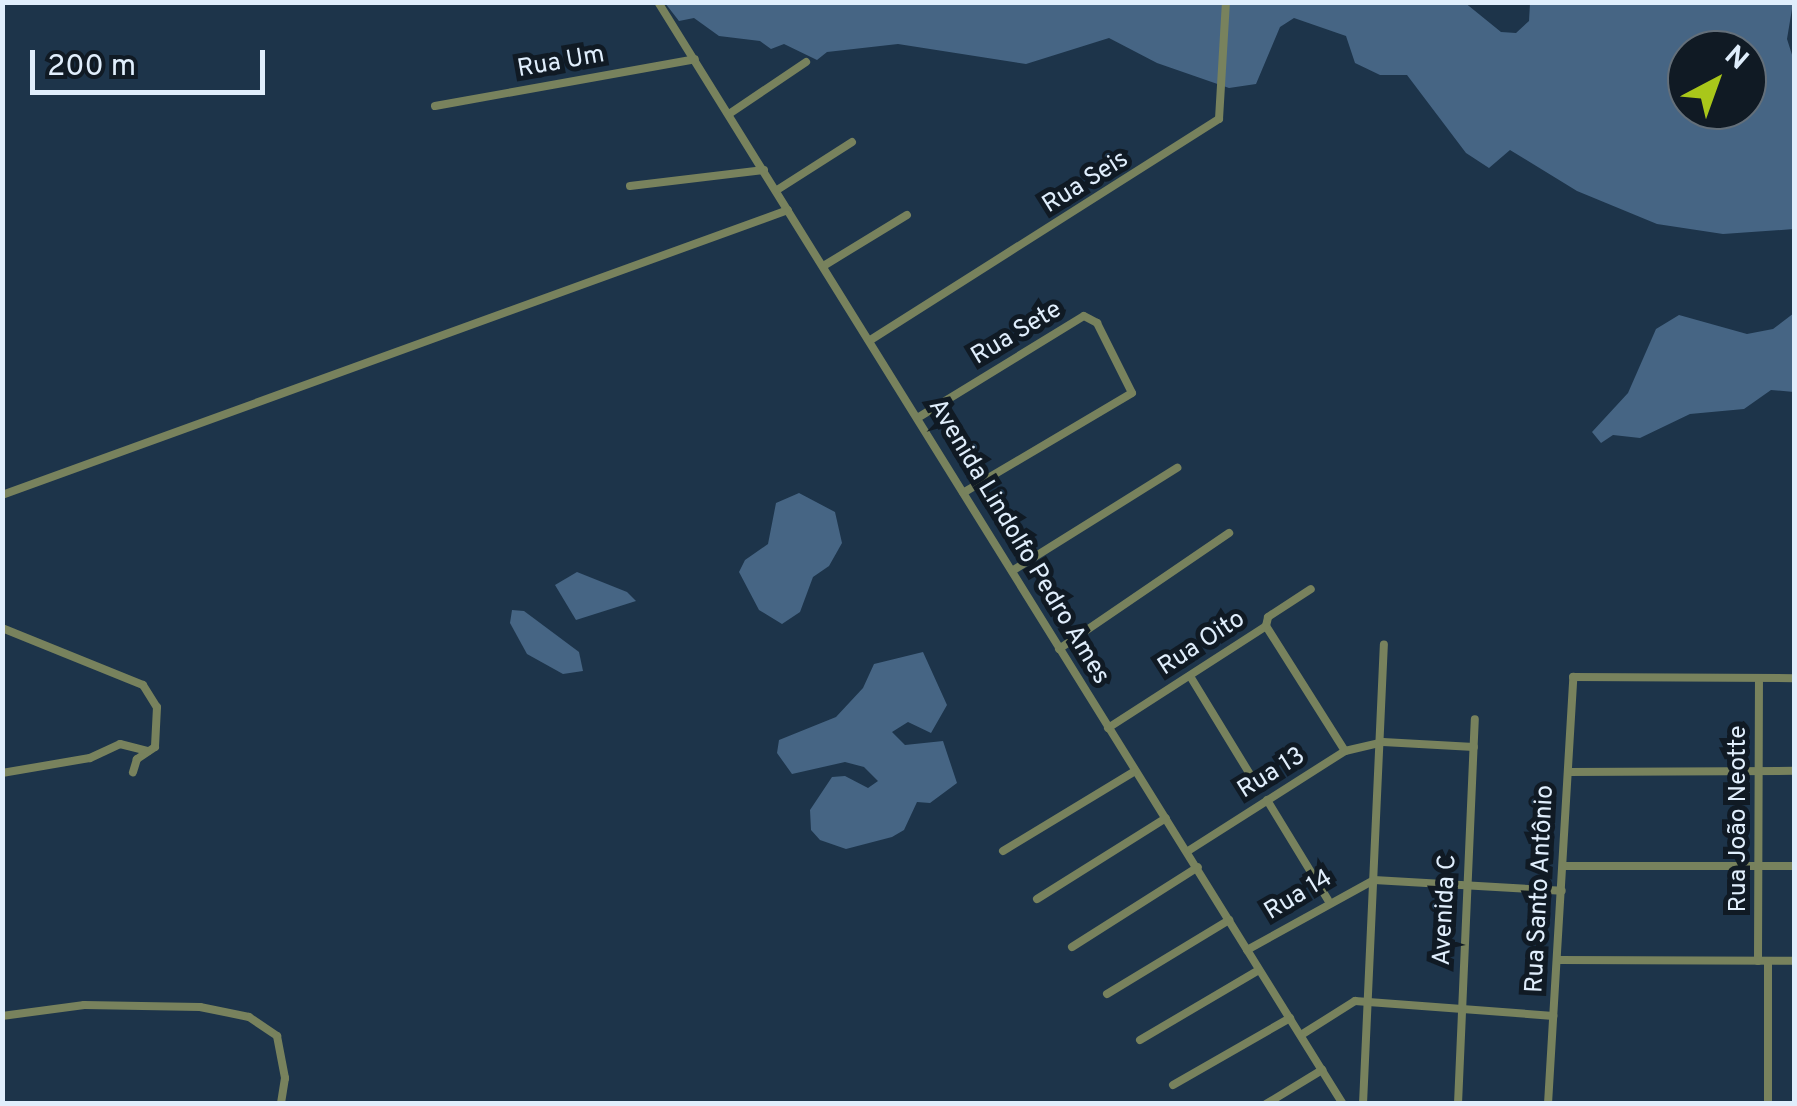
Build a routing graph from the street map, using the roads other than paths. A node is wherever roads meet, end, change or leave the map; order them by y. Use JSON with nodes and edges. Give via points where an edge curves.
{"nodes":[{"id":1,"x":658,"y":2,"type":"edge"},
{"id":2,"x":1226,"y":2,"type":"edge"},
{"id":3,"x":695,"y":60,"type":"junction"},
{"id":4,"x":806,"y":62,"type":"dead end"},
{"id":5,"x":435,"y":106,"type":"dead end"},
{"id":6,"x":729,"y":114,"type":"junction"},
{"id":7,"x":852,"y":142,"type":"dead end"},
{"id":8,"x":764,"y":170,"type":"junction"},
{"id":9,"x":630,"y":186,"type":"dead end"},
{"id":10,"x":777,"y":190,"type":"junction"},
{"id":11,"x":788,"y":210,"type":"junction"},
{"id":12,"x":907,"y":216,"type":"dead end"},
{"id":13,"x":825,"y":265,"type":"junction"},
{"id":14,"x":872,"y":339,"type":"junction"},
{"id":15,"x":919,"y":417,"type":"junction"},
{"id":16,"x":1177,"y":468,"type":"dead end"},
{"id":17,"x":963,"y":493,"type":"junction"},
{"id":18,"x":2,"y":495,"type":"edge"},
{"id":19,"x":1229,"y":533,"type":"dead end"},
{"id":20,"x":1012,"y":571,"type":"junction"},
{"id":21,"x":1311,"y":589,"type":"dead end"},
{"id":22,"x":1266,"y":626,"type":"junction"},
{"id":23,"x":2,"y":628,"type":"edge"},
{"id":24,"x":1384,"y":644,"type":"dead end"},
{"id":25,"x":1059,"y":649,"type":"junction"},
{"id":26,"x":1190,"y":676,"type":"junction"},
{"id":27,"x":1759,"y":678,"type":"junction"},
{"id":28,"x":1794,"y":678,"type":"edge"},
{"id":29,"x":1475,"y":719,"type":"dead end"},
{"id":30,"x":1108,"y":728,"type":"junction"},
{"id":31,"x":1383,"y":742,"type":"junction"},
{"id":32,"x":1474,"y":747,"type":"junction"},
{"id":33,"x":149,"y":751,"type":"junction"},
{"id":34,"x":1346,"y":751,"type":"junction"},
{"id":35,"x":1135,"y":770,"type":"junction"},
{"id":36,"x":1760,"y":771,"type":"junction"},
{"id":37,"x":1794,"y":771,"type":"edge"},
{"id":38,"x":133,"y":772,"type":"dead end"},
{"id":39,"x":1568,"y":772,"type":"junction"},
{"id":40,"x":2,"y":774,"type":"edge"},
{"id":41,"x":1254,"y":781,"type":"dead end"},
{"id":42,"x":1267,"y":800,"type":"junction"},
{"id":43,"x":1166,"y":818,"type":"junction"},
{"id":44,"x":1003,"y":851,"type":"dead end"},
{"id":45,"x":1188,"y":851,"type":"junction"},
{"id":46,"x":1760,"y":865,"type":"junction"},
{"id":47,"x":1564,"y":866,"type":"junction"},
{"id":48,"x":1794,"y":866,"type":"edge"},
{"id":49,"x":1198,"y":867,"type":"junction"},
{"id":50,"x":1374,"y":880,"type":"junction"},
{"id":51,"x":1467,"y":884,"type":"junction"},
{"id":52,"x":1562,"y":891,"type":"junction"},
{"id":53,"x":1038,"y":899,"type":"dead end"},
{"id":54,"x":1328,"y":900,"type":"junction"},
{"id":55,"x":1229,"y":920,"type":"junction"},
{"id":56,"x":1072,"y":947,"type":"dead end"},
{"id":57,"x":1247,"y":950,"type":"junction"},
{"id":58,"x":1558,"y":960,"type":"junction"},
{"id":59,"x":1763,"y":961,"type":"junction"},
{"id":60,"x":1794,"y":961,"type":"edge"},
{"id":61,"x":1259,"y":970,"type":"junction"},
{"id":62,"x":1106,"y":994,"type":"dead end"},
{"id":63,"x":1368,"y":1000,"type":"junction"},
{"id":64,"x":1461,"y":1009,"type":"junction"},
{"id":65,"x":2,"y":1016,"type":"edge"},
{"id":66,"x":1553,"y":1016,"type":"junction"},
{"id":67,"x":1290,"y":1018,"type":"junction"},
{"id":68,"x":1301,"y":1035,"type":"junction"},
{"id":69,"x":1140,"y":1040,"type":"dead end"},
{"id":70,"x":1322,"y":1070,"type":"junction"},
{"id":71,"x":1173,"y":1085,"type":"dead end"},
{"id":72,"x":282,"y":1104,"type":"edge"},
{"id":73,"x":1266,"y":1104,"type":"edge"},
{"id":74,"x":1343,"y":1104,"type":"edge"},
{"id":75,"x":1363,"y":1104,"type":"edge"},
{"id":76,"x":1458,"y":1104,"type":"edge"},
{"id":77,"x":1548,"y":1104,"type":"edge"},
{"id":78,"x":1768,"y":1104,"type":"edge"}],
"edges":[{"from":1,"to":3,"type":"street","name":"Avenida Lindolfo Pedro Ames"},
{"from":2,"to":14,"type":"street","name":"Rua Seis","via":[[1219,119]]},
{"from":3,"to":5,"type":"street","name":"Rua Um"},
{"from":3,"to":6,"type":"street","name":"Avenida Lindolfo Pedro Ames"},
{"from":4,"to":6,"type":"street"},
{"from":6,"to":8,"type":"street","name":"Avenida Lindolfo Pedro Ames"},
{"from":7,"to":10,"type":"street"},
{"from":8,"to":9,"type":"street"},
{"from":8,"to":10,"type":"street","name":"Avenida Lindolfo Pedro Ames"},
{"from":10,"to":11,"type":"street","name":"Avenida Lindolfo Pedro Ames"},
{"from":11,"to":13,"type":"street","name":"Avenida Lindolfo Pedro Ames"},
{"from":11,"to":18,"type":"street"},
{"from":12,"to":13,"type":"street"},
{"from":13,"to":14,"type":"street","name":"Avenida Lindolfo Pedro Ames"},
{"from":14,"to":15,"type":"street","name":"Avenida Lindolfo Pedro Ames"},
{"from":15,"to":17,"type":"street","name":"Avenida Lindolfo Pedro Ames"},
{"from":15,"to":17,"type":"street","name":"Rua Sete","via":[[1084,316],[1097,323],[1132,393]]},
{"from":16,"to":20,"type":"street"},
{"from":17,"to":20,"type":"street","name":"Avenida Lindolfo Pedro Ames"},
{"from":19,"to":25,"type":"street"},
{"from":20,"to":25,"type":"street","name":"Avenida Lindolfo Pedro Ames"},
{"from":21,"to":22,"type":"street","name":"Rua Oito","via":[[1268,617]]},
{"from":22,"to":26,"type":"street","name":"Rua Oito"},
{"from":22,"to":34,"type":"street"},
{"from":23,"to":33,"type":"street","via":[[143,685],[157,707],[155,747]]},
{"from":24,"to":31,"type":"street"},
{"from":25,"to":30,"type":"street","name":"Avenida Lindolfo Pedro Ames"},
{"from":26,"to":30,"type":"street","name":"Rua Oito"},
{"from":26,"to":41,"type":"street"},
{"from":27,"to":28,"type":"street"},
{"from":27,"to":36,"type":"street","name":"Rua João Neotte"},
{"from":27,"to":39,"type":"street","name":"Rua Santo Antônio","via":[[1573,677]]},
{"from":29,"to":32,"type":"street","name":"Avenida C"},
{"from":30,"to":35,"type":"street","name":"Avenida Lindolfo Pedro Ames"},
{"from":31,"to":32,"type":"street","name":"Rua 13"},
{"from":31,"to":34,"type":"street","name":"Rua 13"},
{"from":31,"to":50,"type":"street"},
{"from":32,"to":51,"type":"street","name":"Avenida C"},
{"from":33,"to":38,"type":"street"},
{"from":33,"to":40,"type":"street","via":[[120,744],[90,758]]},
{"from":34,"to":42,"type":"street","name":"Rua 13"},
{"from":35,"to":43,"type":"street","name":"Avenida Lindolfo Pedro Ames"},
{"from":35,"to":44,"type":"street"},
{"from":36,"to":37,"type":"street"},
{"from":36,"to":39,"type":"street"},
{"from":36,"to":46,"type":"street","name":"Rua João Neotte"},
{"from":39,"to":47,"type":"street","name":"Rua Santo Antônio"},
{"from":42,"to":45,"type":"street","name":"Rua 13"},
{"from":42,"to":54,"type":"street"},
{"from":43,"to":45,"type":"street","name":"Avenida Lindolfo Pedro Ames"},
{"from":43,"to":53,"type":"street"},
{"from":45,"to":49,"type":"street","name":"Avenida Lindolfo Pedro Ames"},
{"from":46,"to":47,"type":"street"},
{"from":46,"to":48,"type":"street"},
{"from":46,"to":59,"type":"street","name":"Rua João Neotte"},
{"from":47,"to":52,"type":"street","name":"Rua Santo Antônio"},
{"from":49,"to":55,"type":"street","name":"Avenida Lindolfo Pedro Ames"},
{"from":49,"to":56,"type":"street"},
{"from":50,"to":51,"type":"street"},
{"from":50,"to":54,"type":"street","name":"Rua 14"},
{"from":50,"to":63,"type":"street"},
{"from":51,"to":52,"type":"street"},
{"from":51,"to":64,"type":"street","name":"Avenida C"},
{"from":52,"to":58,"type":"street","name":"Rua Santo Antônio"},
{"from":54,"to":57,"type":"street","name":"Rua 14"},
{"from":55,"to":57,"type":"street","name":"Avenida Lindolfo Pedro Ames"},
{"from":55,"to":62,"type":"street"},
{"from":57,"to":61,"type":"street","name":"Avenida Lindolfo Pedro Ames"},
{"from":58,"to":59,"type":"street"},
{"from":58,"to":66,"type":"street","name":"Rua Santo Antônio"},
{"from":59,"to":60,"type":"street"},
{"from":59,"to":78,"type":"street","name":"Rua João Neotte"},
{"from":61,"to":67,"type":"street","name":"Avenida Lindolfo Pedro Ames"},
{"from":61,"to":69,"type":"street"},
{"from":63,"to":64,"type":"street"},
{"from":63,"to":68,"type":"street","via":[[1355,1001]]},
{"from":63,"to":75,"type":"street"},
{"from":64,"to":66,"type":"street"},
{"from":64,"to":76,"type":"street","name":"Avenida C"},
{"from":65,"to":72,"type":"street","via":[[84,1005],[200,1007],[250,1017],[277,1036]]},
{"from":66,"to":77,"type":"street","name":"Rua Santo Antônio"},
{"from":67,"to":68,"type":"street","name":"Avenida Lindolfo Pedro Ames"},
{"from":67,"to":71,"type":"street"},
{"from":68,"to":70,"type":"street","name":"Avenida Lindolfo Pedro Ames"},
{"from":70,"to":73,"type":"street"},
{"from":70,"to":74,"type":"street","name":"Avenida Lindolfo Pedro Ames"}]}
